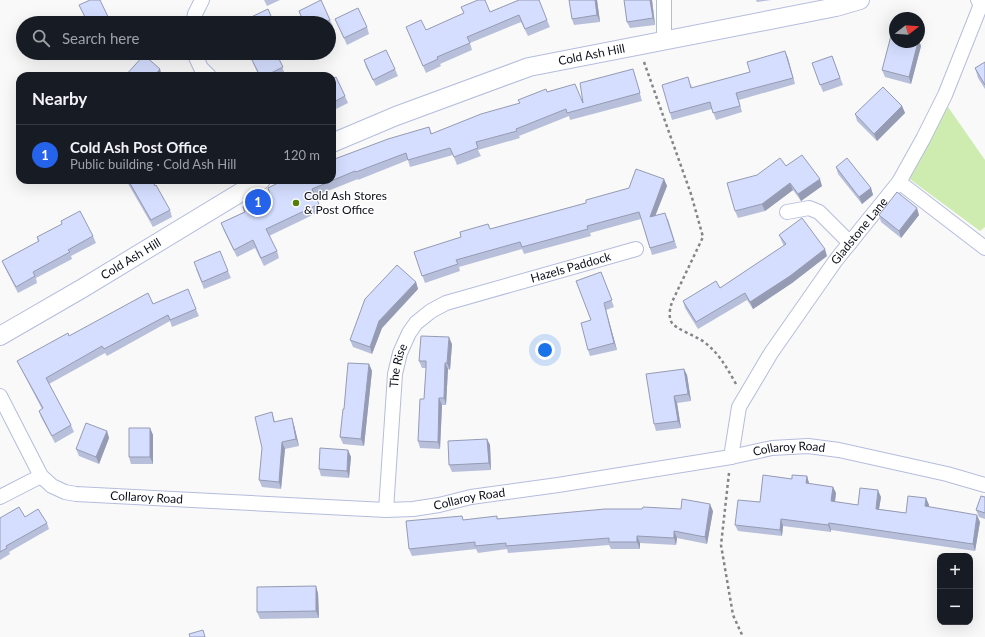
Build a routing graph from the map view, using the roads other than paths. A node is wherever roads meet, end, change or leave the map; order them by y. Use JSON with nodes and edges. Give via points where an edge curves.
{"nodes":[{"id":1,"x":202,"y":0,"type":"edge"},
{"id":2,"x":664,"y":0,"type":"edge"},
{"id":3,"x":860,"y":0,"type":"edge"},
{"id":4,"x":980,"y":10,"type":"edge"},
{"id":5,"x":194,"y":16,"type":"edge"},
{"id":6,"x":664,"y":40,"type":"junction"},
{"id":7,"x":197,"y":60,"type":"edge"},
{"id":8,"x":205,"y":72,"type":"edge"},
{"id":9,"x":336,"y":141,"type":"edge"},
{"id":10,"x":899,"y":182,"type":"junction"},
{"id":11,"x":254,"y":184,"type":"edge"},
{"id":12,"x":788,"y":212,"type":"dead end"},
{"id":13,"x":850,"y":243,"type":"junction"},
{"id":14,"x":985,"y":248,"type":"edge"},
{"id":15,"x":636,"y":249,"type":"dead end"},
{"id":16,"x":505,"y":286,"type":"joint"},
{"id":17,"x":0,"y":336,"type":"edge"},
{"id":18,"x":0,"y":396,"type":"edge"},
{"id":19,"x":731,"y":456,"type":"junction"},
{"id":20,"x":41,"y":476,"type":"junction"},
{"id":21,"x":985,"y":486,"type":"edge"},
{"id":22,"x":0,"y":497,"type":"edge"},
{"id":23,"x":386,"y":510,"type":"junction"}],
"edges":[{"from":1,"to":5,"type":"street"},
{"from":2,"to":6,"type":"street"},
{"from":3,"to":6,"type":"street","name":"Cold Ash Hill","via":[[836,7]]},
{"from":4,"to":10,"type":"street","name":"Gladstone Lane","via":[[945,95],[924,139]]},
{"from":6,"to":9,"type":"street","name":"Cold Ash Hill","via":[[529,67],[396,116]]},
{"from":7,"to":8,"type":"street"},
{"from":10,"to":13,"type":"street","name":"Gladstone Lane"},
{"from":10,"to":14,"type":"street"},
{"from":11,"to":17,"type":"street","name":"Cold Ash Hill"},
{"from":12,"to":13,"type":"street","via":[[809,208],[819,212]]},
{"from":13,"to":19,"type":"street","name":"Gladstone Lane","via":[[771,353],[744,398],[739,407]]},
{"from":15,"to":16,"type":"street","name":"Hazels Paddock"},
{"from":16,"to":23,"type":"street","name":"The Rise","via":[[441,306],[416,323],[409,333],[400,353],[395,374]]},
{"from":18,"to":20,"type":"street","name":"Collaroy Road"},
{"from":19,"to":21,"type":"street","name":"Collaroy Road","via":[[772,448],[816,447],[947,474]]},
{"from":19,"to":23,"type":"street","name":"Collaroy Road","via":[[471,497],[439,505]]},
{"from":20,"to":22,"type":"street"},
{"from":20,"to":23,"type":"street","name":"Collaroy Road","via":[[52,486],[76,494]]}]}
